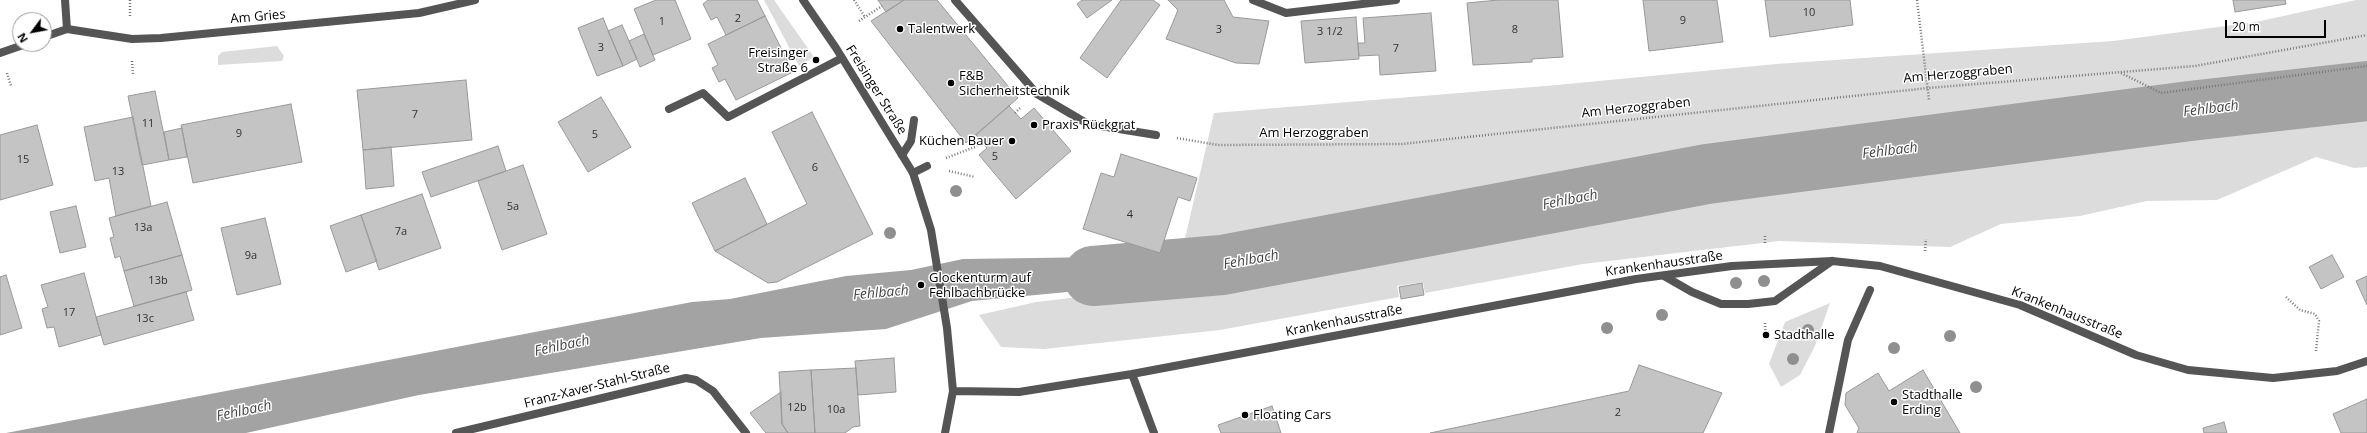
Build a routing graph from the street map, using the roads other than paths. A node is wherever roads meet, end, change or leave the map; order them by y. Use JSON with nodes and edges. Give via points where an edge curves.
{"nodes":[{"id":1,"x":65,"y":0,"type":"edge"},
{"id":2,"x":475,"y":0,"type":"edge"},
{"id":3,"x":803,"y":0,"type":"edge"},
{"id":4,"x":955,"y":0,"type":"edge"},
{"id":5,"x":1253,"y":0,"type":"edge"},
{"id":6,"x":1396,"y":0,"type":"edge"},
{"id":7,"x":1385,"y":1,"type":"edge"},
{"id":8,"x":67,"y":29,"type":"junction"},
{"id":9,"x":52,"y":35,"type":"edge"},
{"id":10,"x":12,"y":49,"type":"edge"},
{"id":11,"x":0,"y":53,"type":"edge"},
{"id":12,"x":842,"y":58,"type":"junction"},
{"id":13,"x":669,"y":109,"type":"dead end"},
{"id":14,"x":914,"y":120,"type":"dead end"},
{"id":15,"x":1156,"y":135,"type":"road end"},
{"id":16,"x":902,"y":155,"type":"junction"},
{"id":17,"x":927,"y":166,"type":"road end"},
{"id":18,"x":912,"y":173,"type":"junction"},
{"id":19,"x":1832,"y":261,"type":"junction"},
{"id":20,"x":1664,"y":276,"type":"junction"},
{"id":21,"x":1870,"y":290,"type":"dead end"},
{"id":22,"x":2367,"y":361,"type":"edge"},
{"id":23,"x":1132,"y":374,"type":"junction"},
{"id":24,"x":953,"y":391,"type":"junction"},
{"id":25,"x":456,"y":433,"type":"edge"},
{"id":26,"x":746,"y":433,"type":"edge"},
{"id":27,"x":945,"y":433,"type":"edge"},
{"id":28,"x":1154,"y":433,"type":"edge"},
{"id":29,"x":1829,"y":433,"type":"edge"}],
"edges":[{"from":1,"to":8,"type":"street"},
{"from":2,"to":8,"type":"street","name":"Am Gries","via":[[419,12],[161,38],[132,39]]},
{"from":3,"to":12,"type":"street","name":"Freisinger Straße"},
{"from":4,"to":15,"type":"street","via":[[1037,94],[1088,124]]},
{"from":5,"to":7,"type":"street","via":[[1286,13]]},
{"from":6,"to":7,"type":"street"},
{"from":8,"to":9,"type":"street"},
{"from":10,"to":11,"type":"street"},
{"from":12,"to":13,"type":"street","via":[[728,117],[703,93]]},
{"from":12,"to":16,"type":"street","name":"Freisinger Straße"},
{"from":14,"to":16,"type":"street","via":[[911,141]]},
{"from":16,"to":18,"type":"street","name":"Freisinger Straße"},
{"from":17,"to":18,"type":"street"},
{"from":18,"to":24,"type":"street","name":"Freisinger Straße","via":[[931,230],[947,328]]},
{"from":19,"to":20,"type":"street","name":"Krankenhausstraße","via":[[1732,266]]},
{"from":19,"to":20,"type":"street","via":[[1775,301],[1748,304],[1721,304],[1692,292]]},
{"from":19,"to":22,"type":"street","name":"Krankenhausstraße","via":[[1880,266],[2020,305],[2136,355],[2188,370],[2273,378],[2337,371]]},
{"from":20,"to":23,"type":"street","name":"Krankenhausstraße","via":[[1628,280]]},
{"from":21,"to":29,"type":"street","via":[[1848,340]]},
{"from":23,"to":24,"type":"street","name":"Krankenhausstraße","via":[[1019,392]]},
{"from":23,"to":28,"type":"street"},
{"from":24,"to":27,"type":"street","name":"Freisinger Straße"},
{"from":25,"to":26,"type":"street","name":"Franz-Xaver-Stahl-Straße","via":[[686,378],[696,380],[713,391]]}]}
